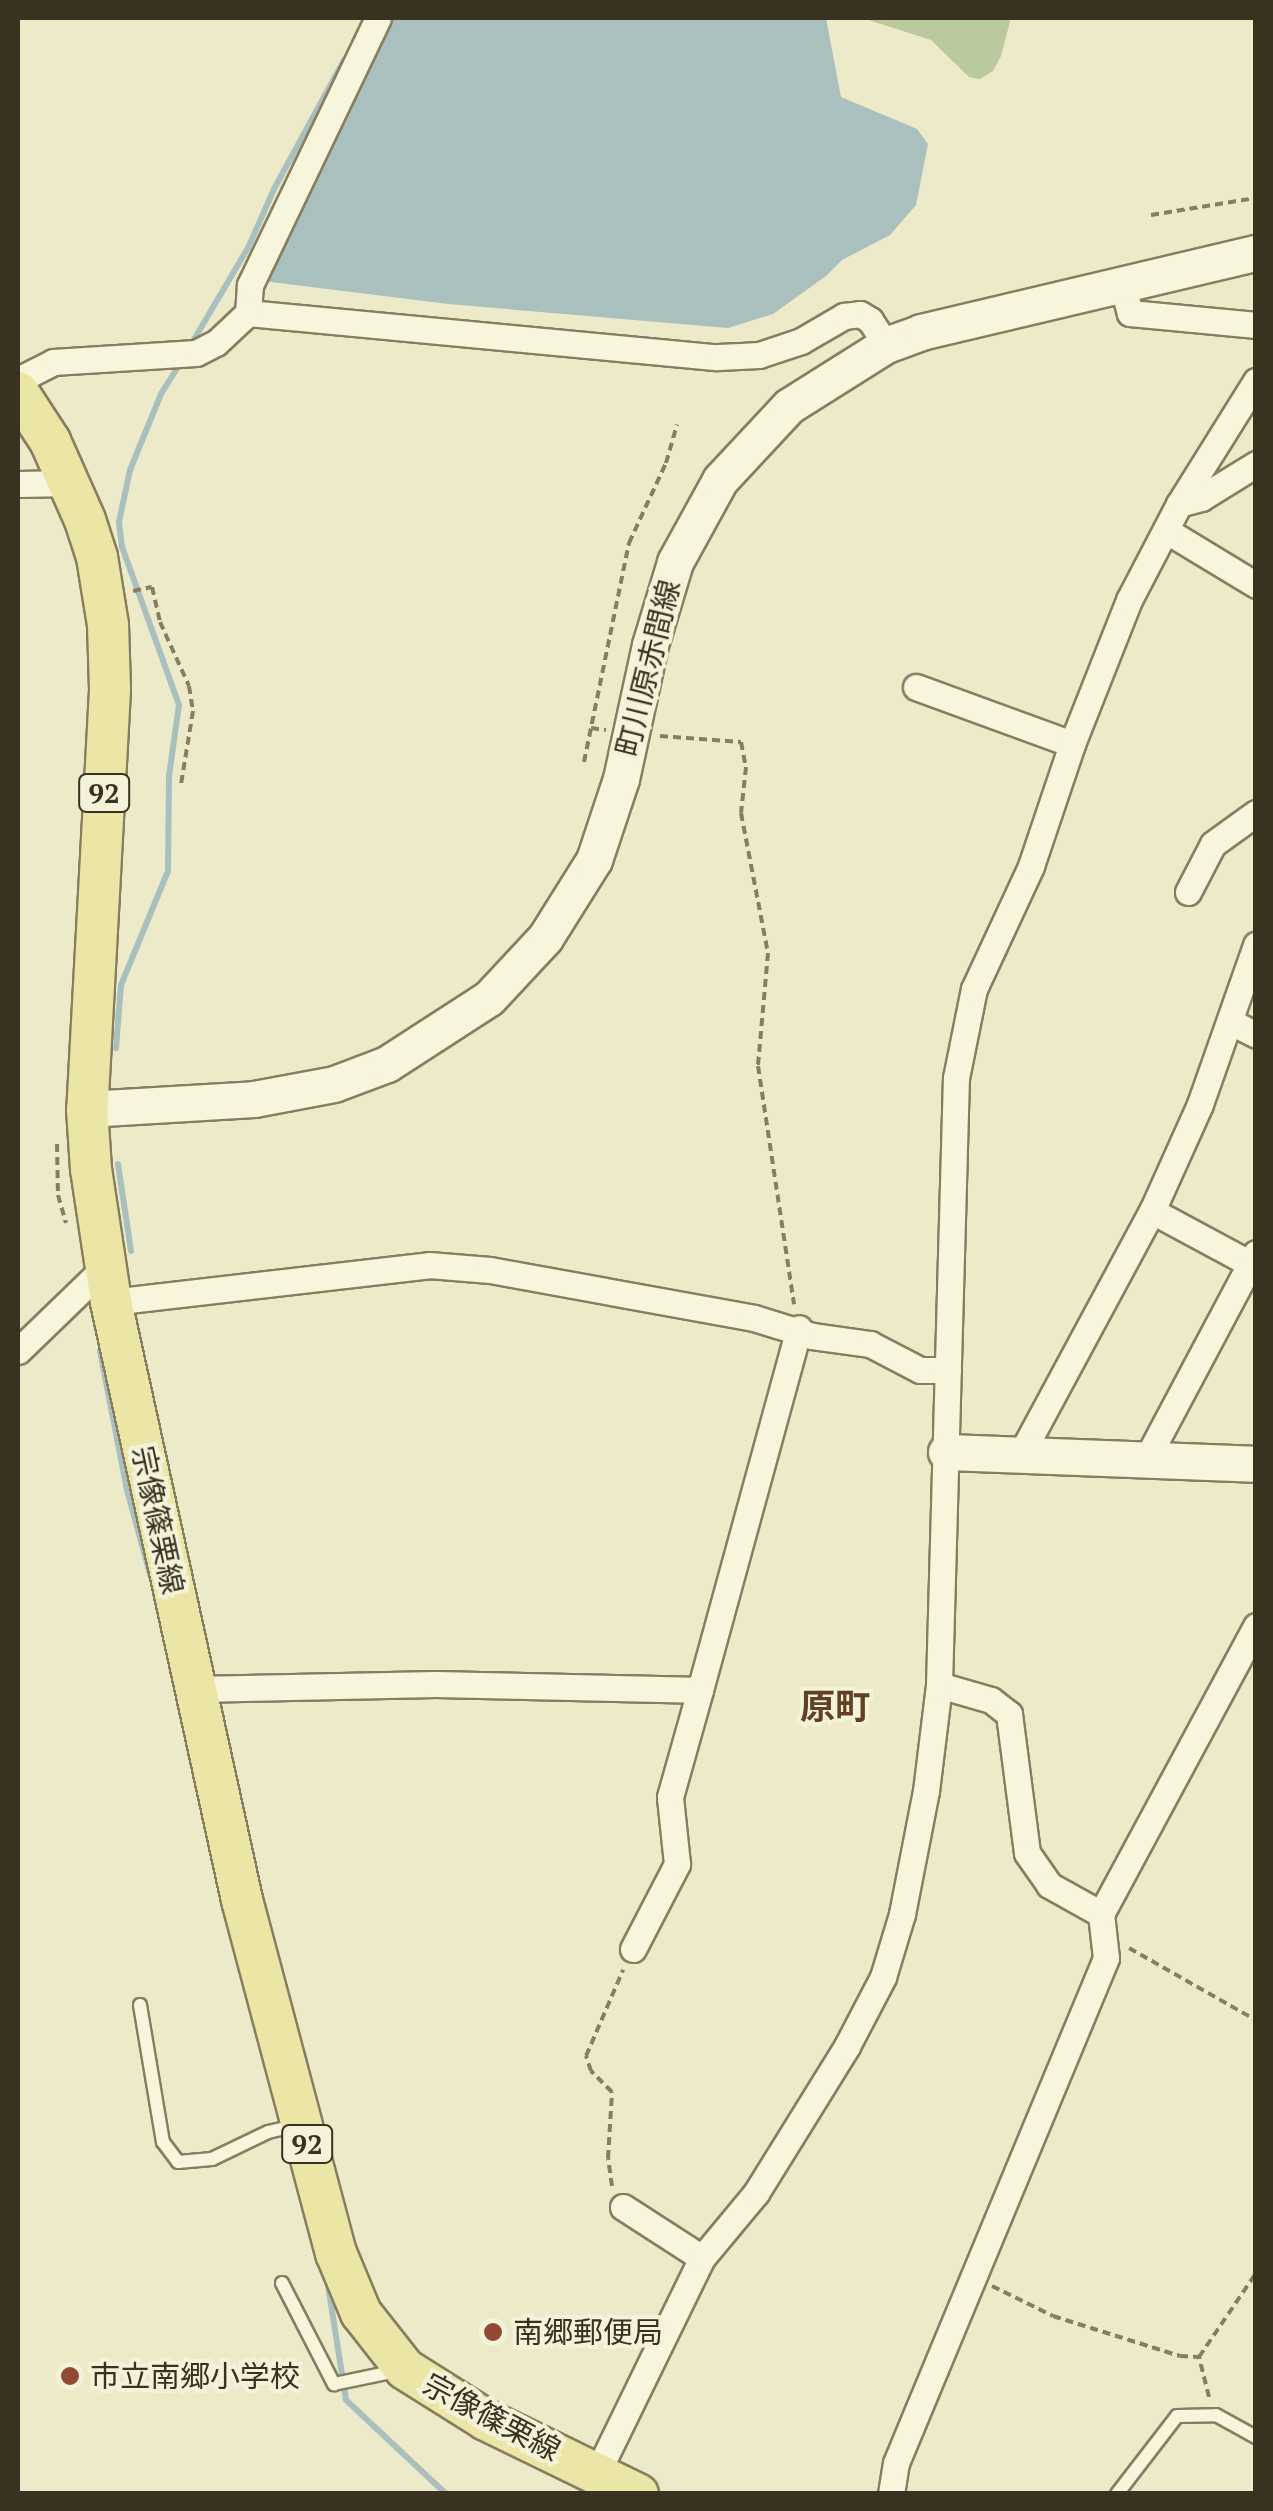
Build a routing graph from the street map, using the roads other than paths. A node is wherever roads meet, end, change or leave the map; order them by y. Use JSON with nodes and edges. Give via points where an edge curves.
{"nodes":[{"id":1,"x":378,"y":18,"type":"edge"},
{"id":2,"x":1256,"y":253,"type":"edge"},
{"id":3,"x":1122,"y":282,"type":"junction"},
{"id":4,"x":248,"y":313,"type":"junction"},
{"id":5,"x":1256,"y":325,"type":"edge"},
{"id":6,"x":886,"y":345,"type":"junction"},
{"id":7,"x":18,"y":380,"type":"edge"},
{"id":8,"x":1256,"y":381,"type":"edge"},
{"id":9,"x":18,"y":392,"type":"edge"},
{"id":10,"x":1256,"y":464,"type":"edge"},
{"id":11,"x":70,"y":483,"type":"junction"},
{"id":12,"x":18,"y":484,"type":"edge"},
{"id":13,"x":1179,"y":504,"type":"junction"},
{"id":14,"x":1167,"y":531,"type":"junction"},
{"id":15,"x":1256,"y":585,"type":"edge"},
{"id":16,"x":916,"y":687,"type":"dead end"},
{"id":17,"x":1072,"y":744,"type":"junction"},
{"id":18,"x":1256,"y":813,"type":"edge"},
{"id":19,"x":1188,"y":892,"type":"dead end"},
{"id":20,"x":1256,"y":945,"type":"edge"},
{"id":21,"x":1231,"y":1022,"type":"junction"},
{"id":22,"x":1256,"y":1034,"type":"edge"},
{"id":23,"x":87,"y":1109,"type":"junction"},
{"id":24,"x":1152,"y":1211,"type":"junction"},
{"id":25,"x":1254,"y":1261,"type":"edge"},
{"id":26,"x":108,"y":1284,"type":"junction"},
{"id":27,"x":799,"y":1328,"type":"junction"},
{"id":28,"x":18,"y":1351,"type":"edge"},
{"id":29,"x":948,"y":1370,"type":"junction"},
{"id":30,"x":946,"y":1452,"type":"junction"},
{"id":31,"x":1020,"y":1454,"type":"junction"},
{"id":32,"x":1148,"y":1458,"type":"junction"},
{"id":33,"x":1256,"y":1464,"type":"edge"},
{"id":34,"x":1256,"y":1626,"type":"edge"},
{"id":35,"x":938,"y":1685,"type":"junction"},
{"id":36,"x":195,"y":1689,"type":"junction"},
{"id":37,"x":700,"y":1690,"type":"junction"},
{"id":38,"x":1103,"y":1926,"type":"junction"},
{"id":39,"x":634,"y":1948,"type":"road end"},
{"id":40,"x":140,"y":2004,"type":"dead end"},
{"id":41,"x":302,"y":2125,"type":"junction"},
{"id":42,"x":623,"y":2207,"type":"road end"},
{"id":43,"x":702,"y":2258,"type":"junction"},
{"id":44,"x":282,"y":2283,"type":"dead end"},
{"id":45,"x":404,"y":2368,"type":"junction"},
{"id":46,"x":1256,"y":2437,"type":"edge"},
{"id":47,"x":589,"y":2482,"type":"edge"},
{"id":48,"x":638,"y":2494,"type":"edge"},
{"id":49,"x":890,"y":2494,"type":"edge"},
{"id":50,"x":1118,"y":2494,"type":"edge"}],
"edges":[{"from":1,"to":4,"type":"street","via":[[250,284]]},
{"from":2,"to":3,"type":"main road","name":"町川原赤間線"},
{"from":3,"to":5,"type":"street","via":[[1130,314]]},
{"from":3,"to":6,"type":"main road","name":"町川原赤間線"},
{"from":4,"to":6,"type":"street","via":[[717,357],[758,355],[860,314]]},
{"from":4,"to":7,"type":"street","via":[[204,351],[53,362]]},
{"from":6,"to":23,"type":"main road","name":"町川原赤間線","via":[[788,406],[720,480],[675,562],[604,833],[566,906],[514,973],[458,1021],[387,1064],[307,1091]]},
{"from":8,"to":13,"type":"street"},
{"from":9,"to":11,"type":"main road","name":"宗像篠栗線","number":"92"},
{"from":10,"to":13,"type":"street"},
{"from":11,"to":12,"type":"street"},
{"from":11,"to":23,"type":"main road","name":"宗像篠栗線","number":"92","via":[[97,556],[110,690]]},
{"from":13,"to":14,"type":"street"},
{"from":14,"to":15,"type":"street"},
{"from":14,"to":17,"type":"street","via":[[1129,600]]},
{"from":16,"to":17,"type":"street"},
{"from":17,"to":29,"type":"street","via":[[1031,866],[974,989],[956,1078]]},
{"from":18,"to":19,"type":"street","via":[[1213,844]]},
{"from":20,"to":21,"type":"street"},
{"from":21,"to":22,"type":"street"},
{"from":21,"to":24,"type":"street"},
{"from":23,"to":26,"type":"main road","name":"宗像篠栗線","number":"92"},
{"from":24,"to":25,"type":"street"},
{"from":24,"to":31,"type":"street"},
{"from":25,"to":32,"type":"street"},
{"from":26,"to":27,"type":"street","via":[[429,1265],[490,1270]]},
{"from":26,"to":28,"type":"street"},
{"from":26,"to":36,"type":"main road","name":"宗像篠栗線","number":"92"},
{"from":27,"to":29,"type":"street","via":[[870,1344],[920,1370]]},
{"from":27,"to":37,"type":"street"},
{"from":29,"to":30,"type":"street"},
{"from":30,"to":31,"type":"main road"},
{"from":30,"to":35,"type":"street"},
{"from":31,"to":32,"type":"main road"},
{"from":32,"to":33,"type":"main road"},
{"from":34,"to":38,"type":"street"},
{"from":35,"to":38,"type":"street","via":[[991,1700],[1009,1714],[1027,1852],[1050,1886]]},
{"from":35,"to":43,"type":"street","via":[[922,1809],[883,1977],[756,2194]]},
{"from":36,"to":37,"type":"street","via":[[436,1684]]},
{"from":36,"to":41,"type":"main road","name":"宗像篠栗線","number":"92"},
{"from":37,"to":39,"type":"street","via":[[670,1797],[677,1864]]},
{"from":38,"to":49,"type":"street","via":[[1106,1958],[896,2463]]},
{"from":40,"to":41,"type":"lane","via":[[164,2142],[178,2162],[212,2159],[268,2132]]},
{"from":41,"to":45,"type":"main road","name":"宗像篠栗線","number":"92","via":[[347,2282],[361,2314]]},
{"from":42,"to":43,"type":"street"},
{"from":43,"to":47,"type":"street"},
{"from":44,"to":45,"type":"lane","via":[[334,2384]]},
{"from":45,"to":47,"type":"main road","name":"宗像篠栗線","number":"92"},
{"from":46,"to":50,"type":"lane","via":[[1216,2415],[1177,2416]]},
{"from":47,"to":48,"type":"main road","name":"宗像篠栗線","number":"92"}]}
